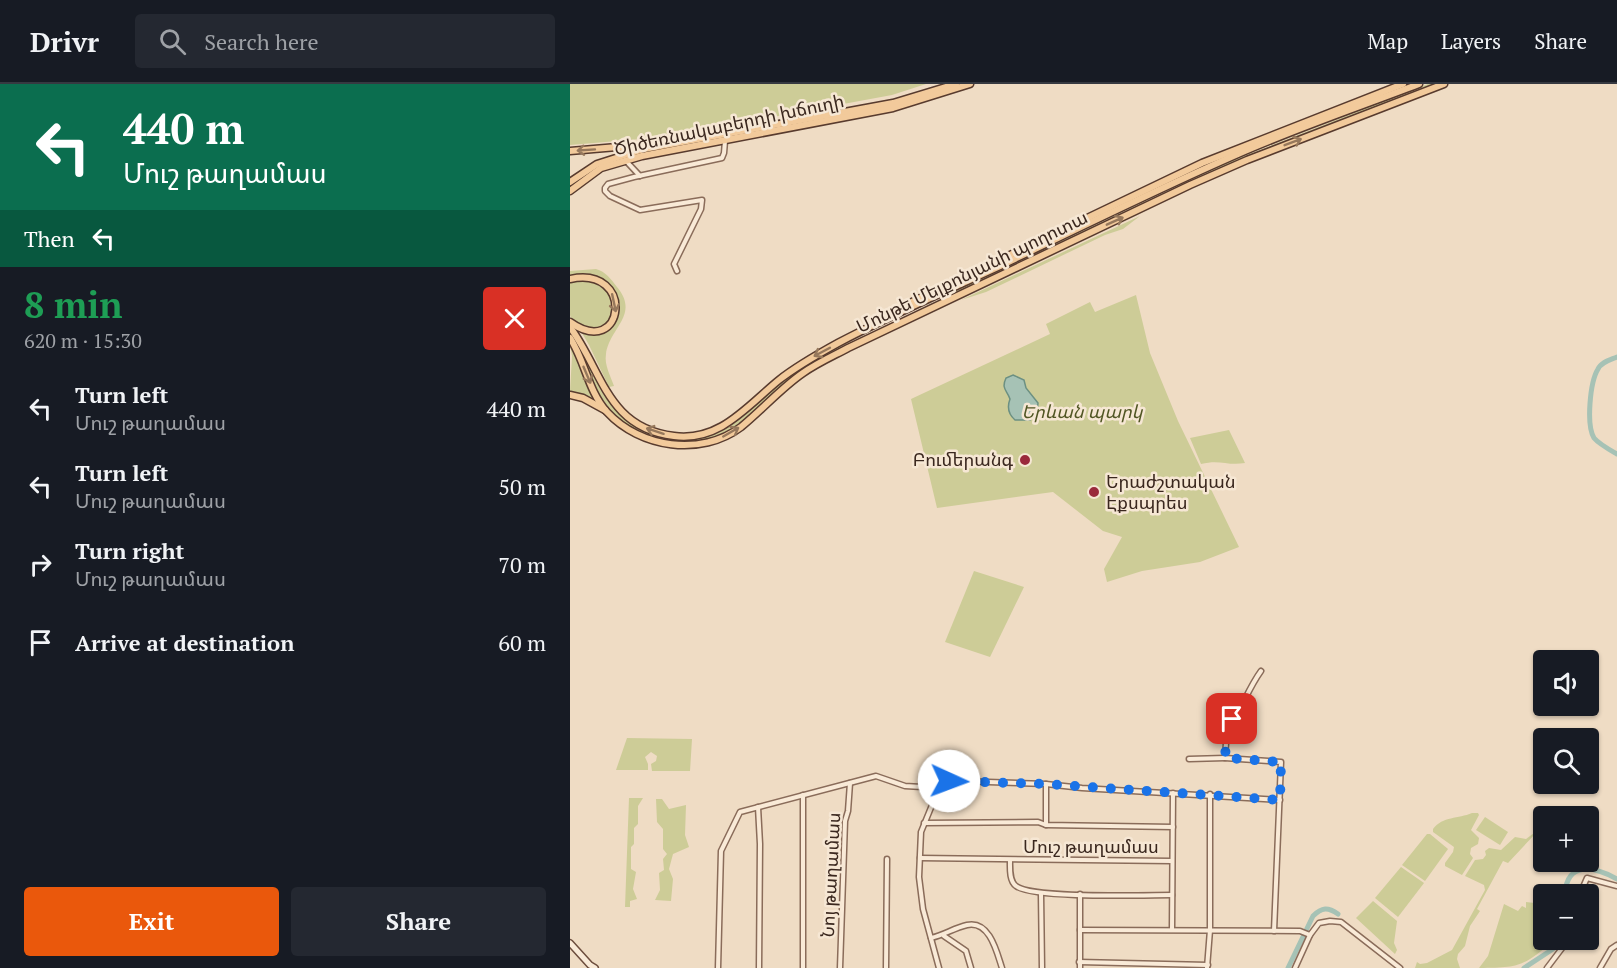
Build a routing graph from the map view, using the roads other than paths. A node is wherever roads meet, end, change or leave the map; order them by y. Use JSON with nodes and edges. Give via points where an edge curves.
{"nodes":[{"id":1,"x":956,"y":84,"type":"edge"},
{"id":2,"x":970,"y":84,"type":"edge"},
{"id":3,"x":1403,"y":84,"type":"edge"},
{"id":4,"x":1419,"y":84,"type":"edge"},
{"id":5,"x":1444,"y":84,"type":"edge"},
{"id":6,"x":725,"y":140,"type":"junction"},
{"id":7,"x":644,"y":149,"type":"junction"},
{"id":8,"x":570,"y":151,"type":"edge"},
{"id":9,"x":627,"y":162,"type":"dead end"},
{"id":10,"x":640,"y":176,"type":"junction"},
{"id":11,"x":570,"y":182,"type":"edge"},
{"id":12,"x":570,"y":191,"type":"edge"},
{"id":13,"x":677,"y":271,"type":"dead end"},
{"id":14,"x":570,"y":279,"type":"edge"},
{"id":15,"x":947,"y":291,"type":"junction"},
{"id":16,"x":951,"y":299,"type":"junction"},
{"id":17,"x":893,"y":316,"type":"junction"},
{"id":18,"x":570,"y":322,"type":"edge"},
{"id":19,"x":570,"y":327,"type":"edge"},
{"id":20,"x":570,"y":338,"type":"edge"},
{"id":21,"x":843,"y":340,"type":"junction"},
{"id":22,"x":848,"y":348,"type":"junction"},
{"id":23,"x":570,"y":395,"type":"edge"},
{"id":24,"x":606,"y":411,"type":"junction"},
{"id":25,"x":1261,"y":671,"type":"dead end"},
{"id":26,"x":1225,"y":758,"type":"junction"},
{"id":27,"x":1189,"y":759,"type":"dead end"},
{"id":28,"x":850,"y":783,"type":"junction"},
{"id":29,"x":1046,"y":784,"type":"junction"},
{"id":30,"x":939,"y":788,"type":"junction"},
{"id":31,"x":1173,"y":793,"type":"junction"},
{"id":32,"x":1210,"y":794,"type":"junction"},
{"id":33,"x":803,"y":795,"type":"junction"},
{"id":34,"x":1280,"y":800,"type":"junction"},
{"id":35,"x":758,"y":807,"type":"junction"},
{"id":36,"x":924,"y":823,"type":"junction"},
{"id":37,"x":1046,"y":825,"type":"junction"},
{"id":38,"x":1173,"y":827,"type":"junction"},
{"id":39,"x":920,"y":858,"type":"junction"},
{"id":40,"x":887,"y":859,"type":"dead end"},
{"id":41,"x":1010,"y":860,"type":"junction"},
{"id":42,"x":1172,"y":861,"type":"junction"},
{"id":43,"x":1584,"y":884,"type":"edge"},
{"id":44,"x":1617,"y":886,"type":"edge"},
{"id":45,"x":1041,"y":894,"type":"junction"},
{"id":46,"x":1080,"y":894,"type":"junction"},
{"id":47,"x":1172,"y":895,"type":"junction"},
{"id":48,"x":1172,"y":929,"type":"junction"},
{"id":49,"x":1080,"y":930,"type":"junction"},
{"id":50,"x":1210,"y":930,"type":"junction"},
{"id":51,"x":1274,"y":931,"type":"junction"},
{"id":52,"x":943,"y":935,"type":"junction"},
{"id":53,"x":1310,"y":935,"type":"junction"},
{"id":54,"x":931,"y":938,"type":"junction"},
{"id":55,"x":570,"y":943,"type":"edge"},
{"id":56,"x":1617,"y":945,"type":"edge"},
{"id":57,"x":1561,"y":950,"type":"edge"},
{"id":58,"x":1079,"y":962,"type":"junction"},
{"id":59,"x":1207,"y":966,"type":"edge"},
{"id":60,"x":595,"y":968,"type":"edge"},
{"id":61,"x":718,"y":968,"type":"edge"},
{"id":62,"x":759,"y":968,"type":"edge"},
{"id":63,"x":803,"y":968,"type":"edge"},
{"id":64,"x":840,"y":968,"type":"edge"},
{"id":65,"x":886,"y":968,"type":"edge"},
{"id":66,"x":939,"y":968,"type":"edge"},
{"id":67,"x":971,"y":968,"type":"edge"},
{"id":68,"x":1002,"y":968,"type":"edge"},
{"id":69,"x":1042,"y":968,"type":"edge"},
{"id":70,"x":1080,"y":968,"type":"edge"},
{"id":71,"x":1295,"y":968,"type":"edge"},
{"id":72,"x":1400,"y":968,"type":"edge"},
{"id":73,"x":1547,"y":968,"type":"edge"},
{"id":74,"x":1600,"y":968,"type":"edge"}],
"edges":[{"from":1,"to":7,"type":"main road","name":"Ծիծեռնակաբերդի խճուղի","via":[[893,103]]},
{"from":2,"to":6,"type":"main road","name":"Ծիծեռնակաբերդի խճուղի","via":[[892,108]]},
{"from":3,"to":17,"type":"main road","via":[[1202,163],[912,302]]},
{"from":4,"to":15,"type":"main road","name":"Մոնթե Մելքոնյանի պողոտա","via":[[1240,153]]},
{"from":16,"to":5,"type":"main road","name":"Մոնթե Մելքոնյանի պողոտա","one_way":true,"via":[[1247,160]]},
{"from":6,"to":10,"type":"street","via":[[722,158]]},
{"from":6,"to":12,"type":"main road","name":"Ծիծեռնակաբերդի խճուղի","via":[[616,162],[590,174]]},
{"from":7,"to":8,"type":"main road","one_way":true},
{"from":7,"to":11,"type":"main road","name":"Ծիծեռնակաբերդի խճուղի","via":[[597,164]]},
{"from":9,"to":10,"type":"street"},
{"from":10,"to":13,"type":"street","via":[[608,184],[605,191],[640,210],[702,200],[677,255]]},
{"from":14,"to":18,"type":"main road","one_way":true,"via":[[595,279],[605,285],[616,306],[612,323],[602,330],[586,331]]},
{"from":15,"to":16,"type":"main road"},
{"from":15,"to":17,"type":"main road","name":"Մոնթե Մելքոնյանի պողոտա"},
{"from":16,"to":22,"type":"main road","name":"Մոնթե Մելքոնյանի պողոտա"},
{"from":17,"to":21,"type":"main road","name":"Մոնթե Մելքոնյանի պողոտա"},
{"from":21,"to":19,"type":"main road","name":"Մոնթե Մելքոնյանի պողոտա","one_way":true,"via":[[794,369],[723,427],[699,436],[676,437],[641,427],[619,409]]},
{"from":20,"to":24,"type":"main road","name":"Մոնթե Մելքոնյանի պողոտա","one_way":true},
{"from":21,"to":22,"type":"main road"},
{"from":24,"to":22,"type":"main road","name":"Մոնթե Մելքոնյանի պողոտա","one_way":true,"via":[[629,429],[655,441],[672,445],[709,442],[740,427],[804,372]]},
{"from":23,"to":24,"type":"main road"},
{"from":25,"to":26,"type":"street","via":[[1223,731]]},
{"from":26,"to":27,"type":"street"},
{"from":26,"to":34,"type":"street","via":[[1281,762]]},
{"from":28,"to":30,"type":"street","name":"Նոյ թաղամաս","via":[[880,776],[905,786]]},
{"from":28,"to":33,"type":"street","name":"Նոյ թաղամաս"},
{"from":28,"to":64,"type":"street","name":"Նոյ թաղամաս"},
{"from":29,"to":30,"type":"street","via":[[949,781]]},
{"from":29,"to":31,"type":"street"},
{"from":29,"to":37,"type":"street","name":"Մուշ թաղամաս"},
{"from":30,"to":36,"type":"street"},
{"from":31,"to":32,"type":"street"},
{"from":31,"to":38,"type":"street"},
{"from":32,"to":34,"type":"street"},
{"from":32,"to":50,"type":"street"},
{"from":33,"to":35,"type":"street","name":"Նոյ թաղամաս"},
{"from":33,"to":63,"type":"street","name":"Նոյ թաղամաս"},
{"from":34,"to":51,"type":"street"},
{"from":35,"to":61,"type":"street","name":"Նոյ թաղամաս","via":[[740,812],[721,851]]},
{"from":35,"to":62,"type":"street"},
{"from":36,"to":37,"type":"street","name":"Մուշ թաղամաս"},
{"from":36,"to":39,"type":"street"},
{"from":37,"to":38,"type":"street","name":"Մուշ թաղամաս"},
{"from":38,"to":42,"type":"street"},
{"from":39,"to":41,"type":"street","name":"Մուշ թաղամաս"},
{"from":39,"to":54,"type":"street","via":[[923,909]]},
{"from":40,"to":65,"type":"street"},
{"from":41,"to":42,"type":"street","name":"Մուշ թաղամաս"},
{"from":41,"to":45,"type":"street","name":"Մուշ թաղամաս","via":[[1014,884]]},
{"from":42,"to":47,"type":"street"},
{"from":43,"to":44,"type":"street","via":[[1587,878]]},
{"from":45,"to":46,"type":"street","name":"Մուշ թաղամաս"},
{"from":45,"to":69,"type":"street"},
{"from":46,"to":47,"type":"street","name":"Մուշ թաղամաս"},
{"from":46,"to":49,"type":"street"},
{"from":47,"to":48,"type":"street"},
{"from":48,"to":49,"type":"street"},
{"from":48,"to":50,"type":"street"},
{"from":49,"to":58,"type":"street"},
{"from":50,"to":51,"type":"street"},
{"from":50,"to":59,"type":"street"},
{"from":51,"to":53,"type":"street"},
{"from":52,"to":54,"type":"street"},
{"from":52,"to":67,"type":"street","via":[[966,951]]},
{"from":52,"to":68,"type":"street","via":[[968,924],[977,926],[995,943]]},
{"from":53,"to":71,"type":"street"},
{"from":53,"to":72,"type":"street","via":[[1319,922],[1341,922]]},
{"from":54,"to":66,"type":"street"},
{"from":55,"to":60,"type":"street"},
{"from":56,"to":74,"type":"street"},
{"from":57,"to":73,"type":"street"},
{"from":58,"to":59,"type":"street"},
{"from":58,"to":70,"type":"street"}]}
